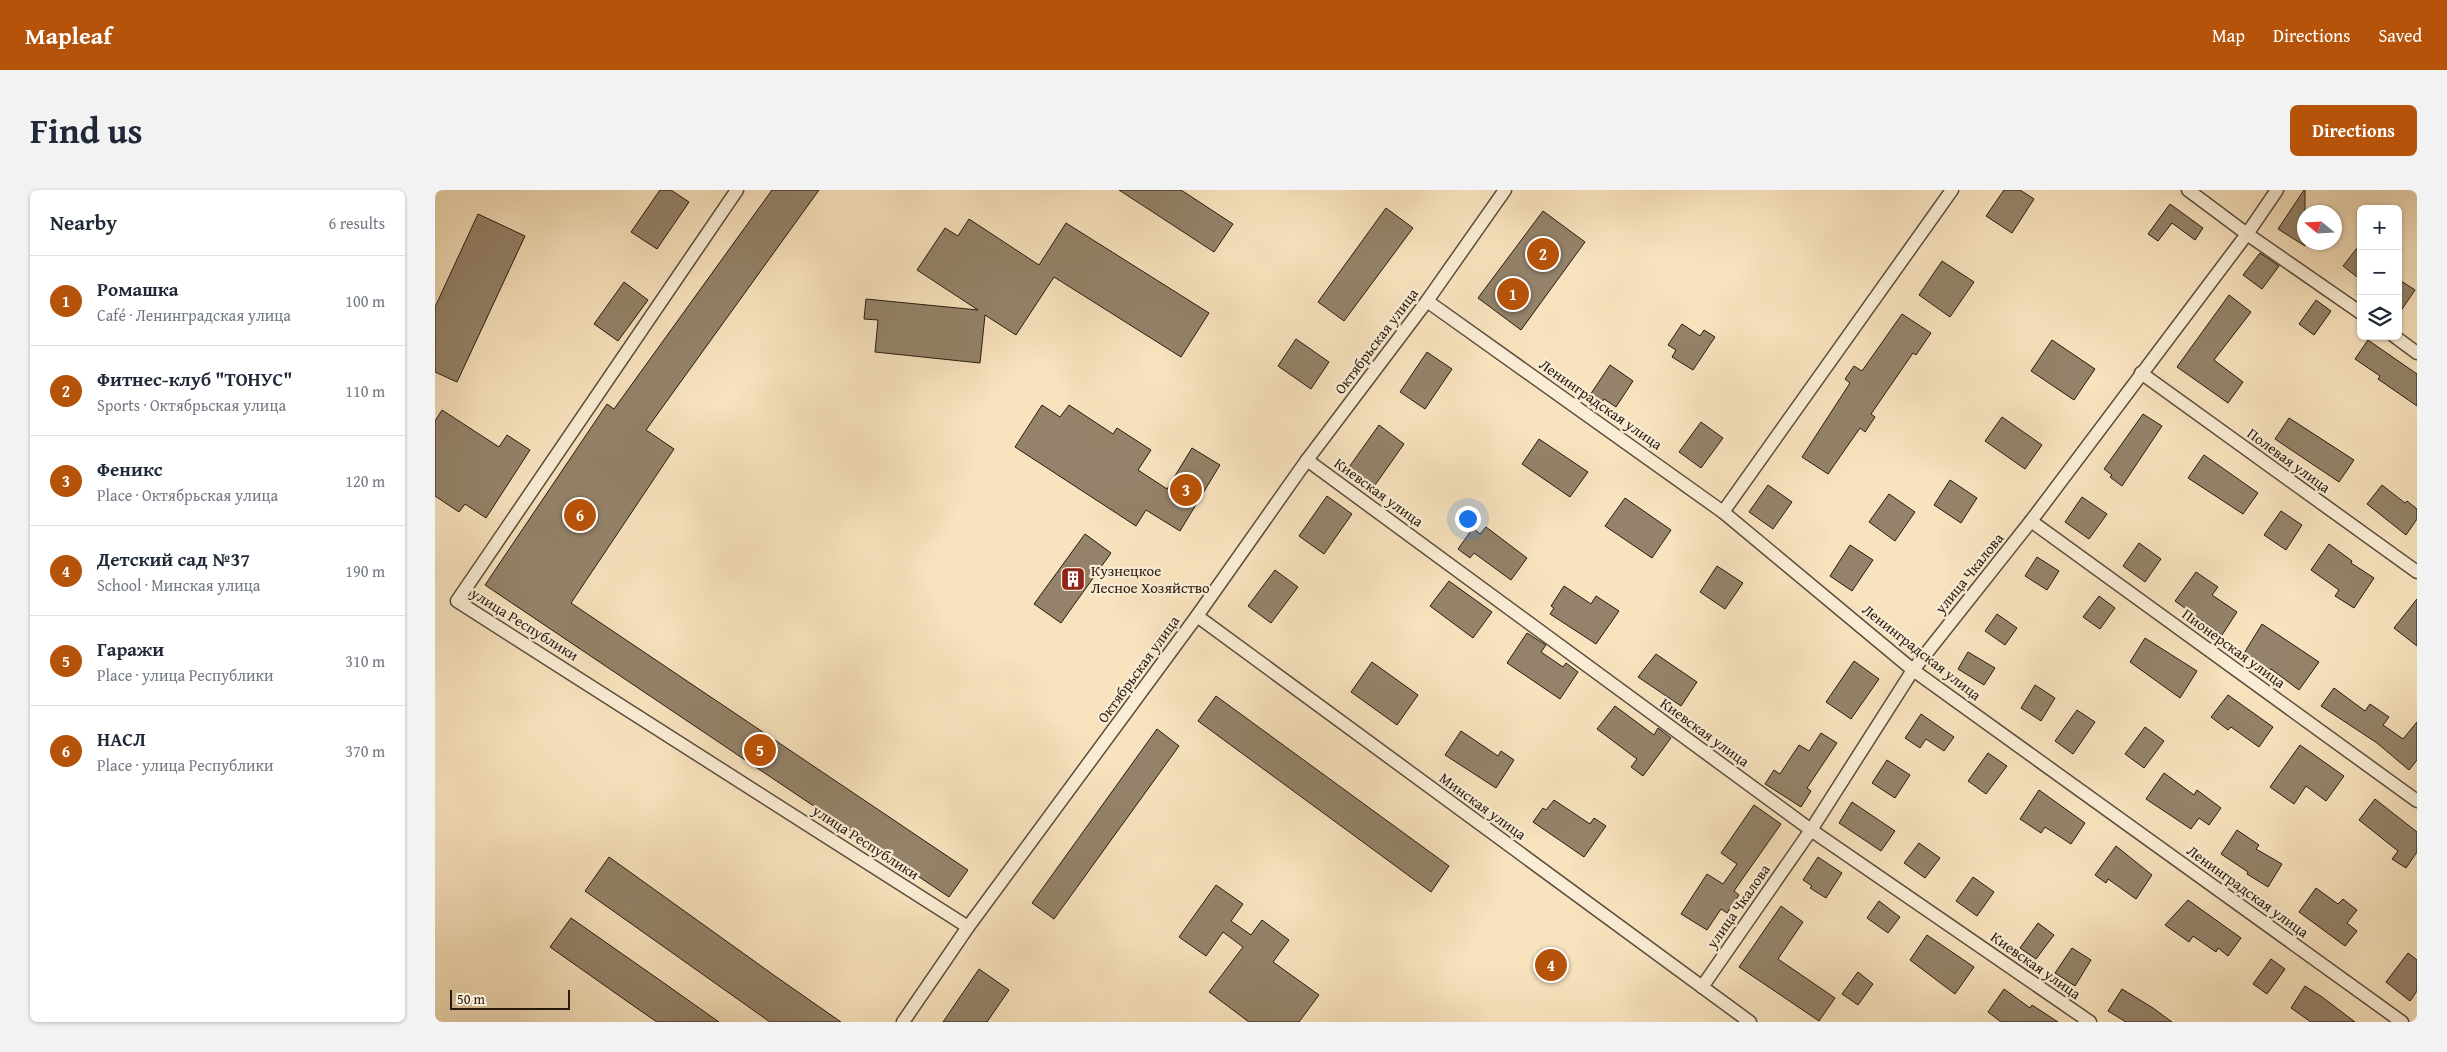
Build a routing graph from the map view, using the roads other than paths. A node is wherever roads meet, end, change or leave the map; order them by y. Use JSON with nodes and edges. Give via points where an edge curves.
{"nodes":[{"id":1,"x":737,"y":190,"type":"edge"},
{"id":2,"x":1505,"y":190,"type":"edge"},
{"id":3,"x":1952,"y":190,"type":"edge"},
{"id":4,"x":2188,"y":190,"type":"edge"},
{"id":5,"x":2277,"y":190,"type":"edge"},
{"id":6,"x":2247,"y":234,"type":"junction"},
{"id":7,"x":1427,"y":301,"type":"junction"},
{"id":8,"x":2357,"y":310,"type":"edge"},
{"id":9,"x":2400,"y":340,"type":"edge"},
{"id":10,"x":2417,"y":352,"type":"edge"},
{"id":11,"x":2141,"y":373,"type":"junction"},
{"id":12,"x":1307,"y":460,"type":"junction"},
{"id":13,"x":1723,"y":512,"type":"junction"},
{"id":14,"x":2031,"y":521,"type":"junction"},
{"id":15,"x":2417,"y":572,"type":"edge"},
{"id":16,"x":1197,"y":616,"type":"junction"},
{"id":17,"x":1913,"y":670,"type":"junction"},
{"id":18,"x":2417,"y":801,"type":"edge"},
{"id":19,"x":1811,"y":830,"type":"junction"},
{"id":20,"x":967,"y":927,"type":"junction"},
{"id":21,"x":1702,"y":987,"type":"junction"},
{"id":22,"x":903,"y":1022,"type":"edge"},
{"id":23,"x":1750,"y":1022,"type":"edge"},
{"id":24,"x":2090,"y":1022,"type":"edge"},
{"id":25,"x":2402,"y":1022,"type":"edge"}],
"edges":[{"from":1,"to":20,"type":"street","name":"улица Республики","via":[[457,601]]},
{"from":2,"to":7,"type":"street","name":"Октябрьская улица"},
{"from":3,"to":13,"type":"street"},
{"from":4,"to":6,"type":"street"},
{"from":5,"to":6,"type":"street","name":"улица Чкалова"},
{"from":6,"to":8,"type":"street"},
{"from":6,"to":11,"type":"street","name":"улица Чкалова"},
{"from":7,"to":12,"type":"street","name":"Октябрьская улица"},
{"from":7,"to":13,"type":"street","name":"Ленинградская улица"},
{"from":9,"to":10,"type":"street"},
{"from":11,"to":14,"type":"street","name":"улица Чкалова"},
{"from":11,"to":15,"type":"street","name":"Полевая улица"},
{"from":12,"to":16,"type":"street","name":"Октябрьская улица"},
{"from":12,"to":19,"type":"street","name":"Киевская улица"},
{"from":13,"to":17,"type":"street","name":"Ленинградская улица"},
{"from":14,"to":17,"type":"street","name":"улица Чкалова"},
{"from":14,"to":18,"type":"street","name":"Пионерская улица"},
{"from":16,"to":20,"type":"street","name":"Октябрьская улица"},
{"from":16,"to":21,"type":"street","name":"Минская улица"},
{"from":17,"to":19,"type":"street","name":"улица Чкалова"},
{"from":17,"to":25,"type":"street","name":"Ленинградская улица"},
{"from":19,"to":21,"type":"street","name":"улица Чкалова"},
{"from":19,"to":24,"type":"street","name":"Киевская улица"},
{"from":20,"to":22,"type":"street","name":"Октябрьская улица"},
{"from":21,"to":23,"type":"street","name":"Минская улица"}]}
